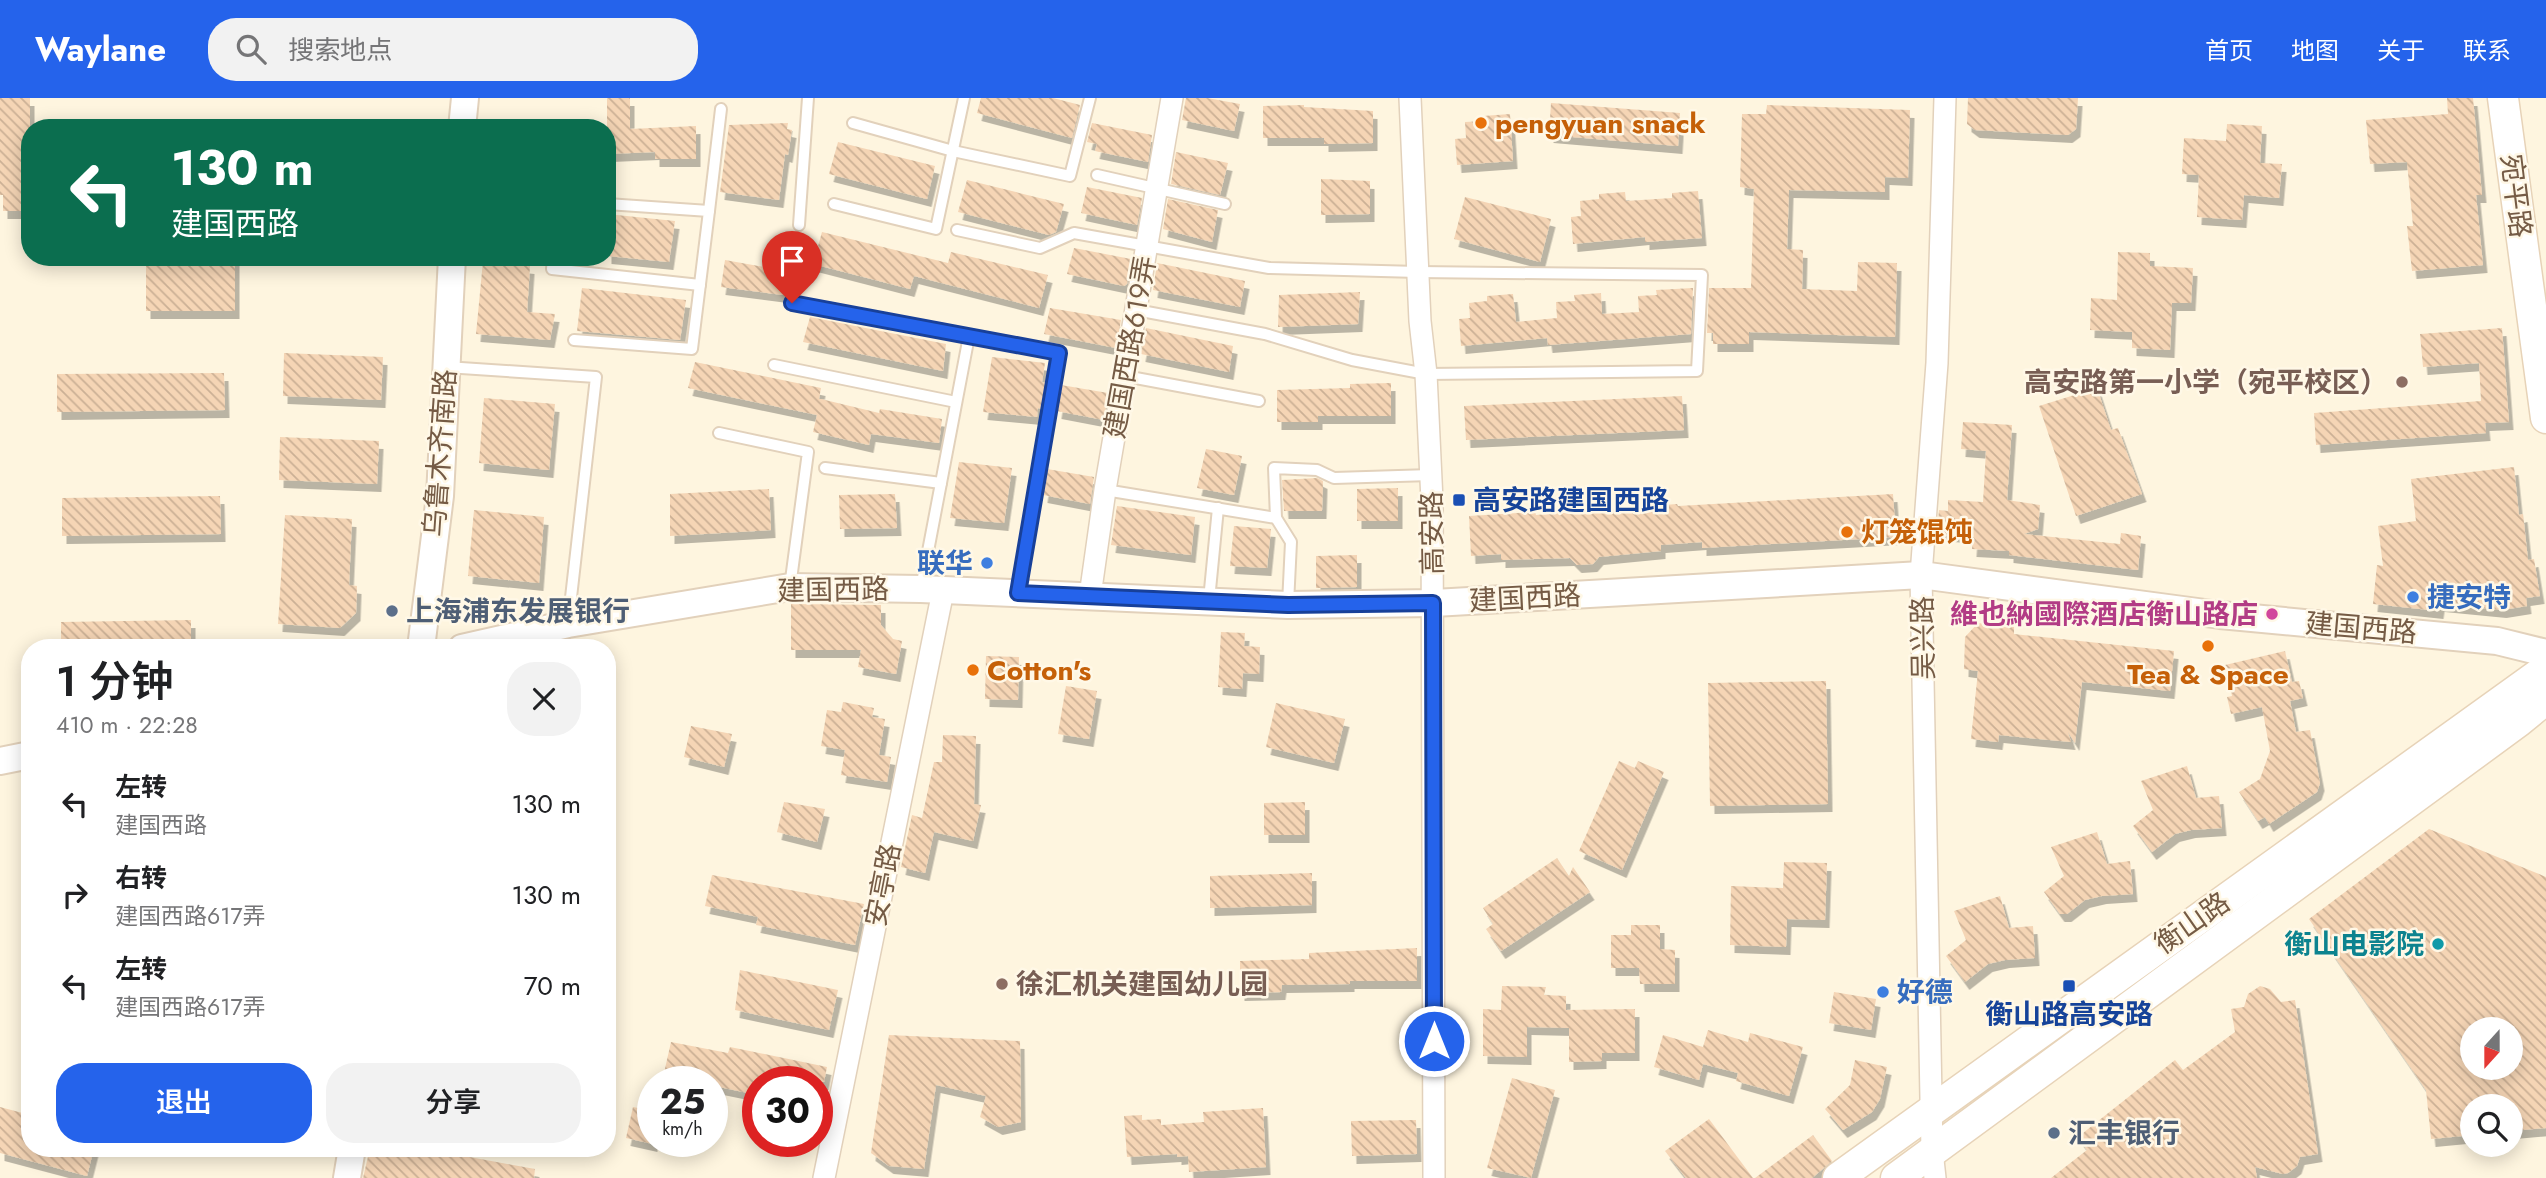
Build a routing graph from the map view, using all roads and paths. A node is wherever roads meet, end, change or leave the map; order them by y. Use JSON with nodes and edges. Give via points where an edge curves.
{"nodes":[{"id":1,"x":465,"y":98,"type":"edge"},
{"id":2,"x":808,"y":98,"type":"edge"},
{"id":3,"x":964,"y":98,"type":"edge"},
{"id":4,"x":1090,"y":98,"type":"edge"},
{"id":5,"x":1172,"y":98,"type":"edge"},
{"id":6,"x":1410,"y":98,"type":"edge"},
{"id":7,"x":1945,"y":98,"type":"edge"},
{"id":8,"x":2503,"y":98,"type":"edge"},
{"id":9,"x":721,"y":109,"type":"dead end"},
{"id":10,"x":464,"y":119,"type":"edge"},
{"id":11,"x":853,"y":123,"type":"dead end"},
{"id":12,"x":953,"y":151,"type":"junction"},
{"id":13,"x":1097,"y":175,"type":"dead end"},
{"id":14,"x":1157,"y":188,"type":"junction"},
{"id":15,"x":834,"y":204,"type":"dead end"},
{"id":16,"x":1225,"y":204,"type":"dead end"},
{"id":17,"x":616,"y":205,"type":"edge"},
{"id":18,"x":709,"y":211,"type":"junction"},
{"id":19,"x":799,"y":225,"type":"dead end"},
{"id":20,"x":957,"y":230,"type":"dead end"},
{"id":21,"x":1147,"y":246,"type":"junction"},
{"id":22,"x":452,"y":266,"type":"edge"},
{"id":23,"x":552,"y":266,"type":"edge"},
{"id":24,"x":1418,"y":272,"type":"junction"},
{"id":25,"x":700,"y":285,"type":"junction"},
{"id":26,"x":792,"y":303,"type":"dead end"},
{"id":27,"x":1136,"y":310,"type":"junction"},
{"id":28,"x":969,"y":336,"type":"junction"},
{"id":29,"x":574,"y":340,"type":"dead end"},
{"id":30,"x":774,"y":365,"type":"dead end"},
{"id":31,"x":446,"y":367,"type":"junction"},
{"id":32,"x":1426,"y":374,"type":"junction"},
{"id":33,"x":1125,"y":376,"type":"junction"},
{"id":34,"x":1259,"y":401,"type":"dead end"},
{"id":35,"x":956,"y":402,"type":"junction"},
{"id":36,"x":2546,"y":418,"type":"edge"},
{"id":37,"x":719,"y":433,"type":"dead end"},
{"id":38,"x":825,"y":468,"type":"dead end"},
{"id":39,"x":1431,"y":475,"type":"junction"},
{"id":40,"x":942,"y":483,"type":"junction"},
{"id":41,"x":1105,"y":491,"type":"junction"},
{"id":42,"x":1218,"y":508,"type":"junction"},
{"id":43,"x":1276,"y":518,"type":"junction"},
{"id":44,"x":1922,"y":575,"type":"junction"},
{"id":45,"x":790,"y":587,"type":"junction"},
{"id":46,"x":932,"y":590,"type":"junction"},
{"id":47,"x":1018,"y":593,"type":"junction"},
{"id":48,"x":1090,"y":596,"type":"junction"},
{"id":49,"x":1208,"y":602,"type":"junction"},
{"id":50,"x":1433,"y":603,"type":"junction"},
{"id":51,"x":1288,"y":605,"type":"junction"},
{"id":52,"x":568,"y":624,"type":"junction"},
{"id":53,"x":422,"y":639,"type":"edge"},
{"id":54,"x":502,"y":639,"type":"edge"},
{"id":55,"x":2546,"y":653,"type":"edge"},
{"id":56,"x":2546,"y":669,"type":"edge"},
{"id":57,"x":2546,"y":699,"type":"edge"},
{"id":58,"x":21,"y":757,"type":"edge"},
{"id":59,"x":0,"y":761,"type":"edge"},
{"id":60,"x":1932,"y":1110,"type":"junction"},
{"id":61,"x":350,"y":1157,"type":"edge"},
{"id":62,"x":1933,"y":1164,"type":"edge"},
{"id":63,"x":347,"y":1178,"type":"edge"},
{"id":64,"x":824,"y":1178,"type":"edge"},
{"id":65,"x":1434,"y":1178,"type":"edge"},
{"id":66,"x":1838,"y":1178,"type":"edge"},
{"id":67,"x":1896,"y":1178,"type":"edge"}],
"edges":[{"from":1,"to":10,"type":"street"},
{"from":2,"to":19,"type":"lane"},
{"from":3,"to":12,"type":"lane"},
{"from":4,"to":12,"type":"lane","via":[[1070,176]]},
{"from":5,"to":14,"type":"street","name":"建国西路619弄"},
{"from":6,"to":24,"type":"street","name":"高安路"},
{"from":7,"to":44,"type":"street","name":"吴兴路","via":[[1937,363]]},
{"from":8,"to":36,"type":"main road","name":"宛平路"},
{"from":9,"to":18,"type":"lane"},
{"from":11,"to":12,"type":"lane"},
{"from":12,"to":15,"type":"lane","via":[[936,229]]},
{"from":13,"to":14,"type":"lane"},
{"from":14,"to":16,"type":"lane"},
{"from":14,"to":21,"type":"street","name":"建国西路619弄"},
{"from":17,"to":18,"type":"lane"},
{"from":18,"to":25,"type":"lane"},
{"from":20,"to":21,"type":"lane","via":[[1040,248],[1074,233]]},
{"from":21,"to":24,"type":"lane","via":[[1269,268]]},
{"from":21,"to":27,"type":"street","name":"建国西路619弄"},
{"from":22,"to":31,"type":"street","name":"乌鲁木齐南路"},
{"from":23,"to":25,"type":"lane"},
{"from":24,"to":32,"type":"street","name":"高安路"},
{"from":24,"to":32,"type":"lane","via":[[1702,275],[1697,371]]},
{"from":25,"to":29,"type":"lane","via":[[692,349]]},
{"from":26,"to":28,"type":"lane"},
{"from":27,"to":32,"type":"lane","via":[[1265,334],[1352,360]]},
{"from":27,"to":33,"type":"street","name":"建国西路619弄"},
{"from":28,"to":35,"type":"lane"},
{"from":28,"to":47,"type":"lane","via":[[1059,353]]},
{"from":30,"to":35,"type":"lane"},
{"from":31,"to":52,"type":"lane","via":[[596,377]]},
{"from":31,"to":53,"type":"street","name":"乌鲁木齐南路","via":[[440,496]]},
{"from":32,"to":39,"type":"street","name":"高安路"},
{"from":33,"to":34,"type":"lane"},
{"from":33,"to":41,"type":"street","name":"建国西路619弄"},
{"from":35,"to":40,"type":"lane"},
{"from":37,"to":45,"type":"lane","via":[[808,452]]},
{"from":38,"to":40,"type":"lane"},
{"from":39,"to":43,"type":"lane","via":[[1334,478],[1317,470],[1275,468]]},
{"from":39,"to":50,"type":"street","name":"高安路"},
{"from":40,"to":46,"type":"lane"},
{"from":41,"to":42,"type":"lane"},
{"from":41,"to":48,"type":"street","name":"建国西路619弄"},
{"from":42,"to":43,"type":"lane"},
{"from":42,"to":49,"type":"lane"},
{"from":43,"to":51,"type":"lane","via":[[1291,542]]},
{"from":44,"to":50,"type":"street","name":"建国西路"},
{"from":44,"to":55,"type":"street","name":"建国西路","via":[[2220,615],[2497,640]]},
{"from":44,"to":60,"type":"street","name":"吴兴路"},
{"from":45,"to":46,"type":"street","name":"建国西路"},
{"from":45,"to":52,"type":"street","name":"建国西路"},
{"from":46,"to":47,"type":"street","name":"建国西路"},
{"from":46,"to":64,"type":"street","name":"安亭路"},
{"from":47,"to":48,"type":"street","name":"建国西路"},
{"from":48,"to":49,"type":"street","name":"建国西路"},
{"from":49,"to":51,"type":"street","name":"建国西路"},
{"from":50,"to":51,"type":"street","name":"建国西路"},
{"from":50,"to":65,"type":"street","name":"高安路"},
{"from":52,"to":54,"type":"street","name":"建国西路"},
{"from":56,"to":60,"type":"main road","name":"衡山路"},
{"from":57,"to":62,"type":"main road","name":"衡山路","via":[[2175,975]]},
{"from":58,"to":59,"type":"street"},
{"from":60,"to":62,"type":"street","name":"吴兴路"},
{"from":60,"to":66,"type":"main road","name":"衡山路"},
{"from":61,"to":63,"type":"street"},
{"from":62,"to":67,"type":"main road","name":"衡山路"}]}
